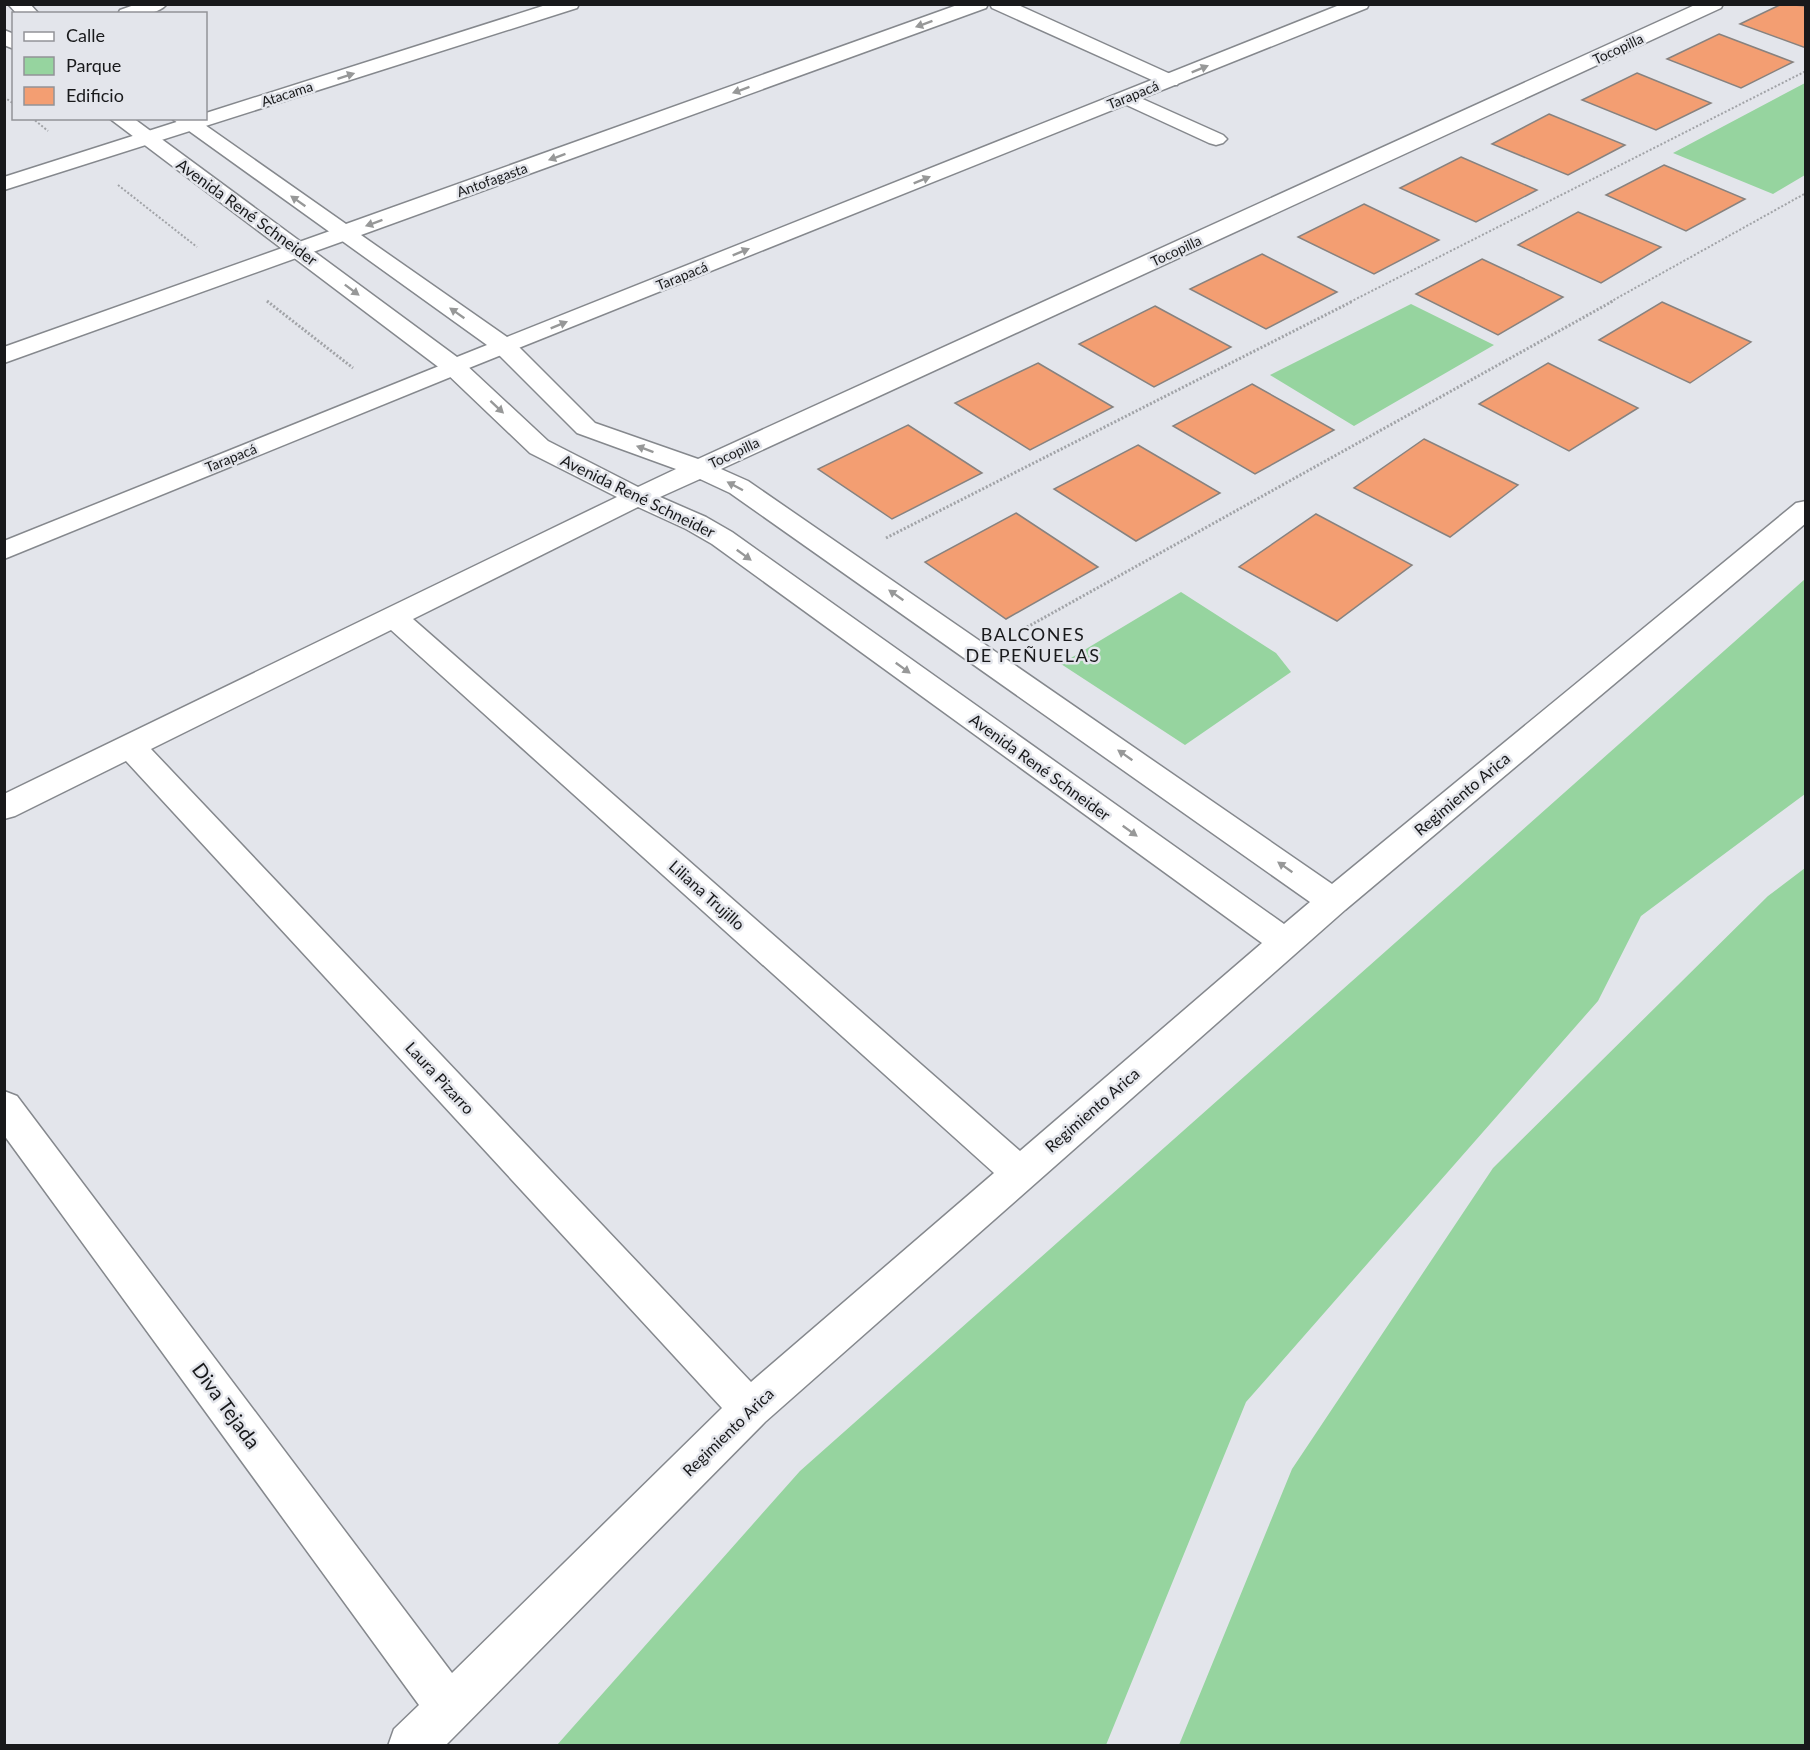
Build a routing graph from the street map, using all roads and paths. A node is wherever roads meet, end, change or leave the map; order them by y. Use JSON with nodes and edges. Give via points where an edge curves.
{"nodes":[{"id":1,"x":158,"y":4,"type":"edge"},
{"id":2,"x":570,"y":4,"type":"edge"},
{"id":3,"x":979,"y":4,"type":"edge"},
{"id":4,"x":999,"y":4,"type":"edge"},
{"id":5,"x":1360,"y":4,"type":"edge"},
{"id":6,"x":1714,"y":4,"type":"edge"},
{"id":7,"x":133,"y":12,"type":"edge"},
{"id":8,"x":1806,"y":71,"type":"edge"},
{"id":9,"x":1170,"y":81,"type":"junction"},
{"id":10,"x":1127,"y":98,"type":"junction"},
{"id":11,"x":207,"y":116,"type":"edge"},
{"id":12,"x":122,"y":120,"type":"edge"},
{"id":13,"x":186,"y":122,"type":"edge"},
{"id":14,"x":147,"y":139,"type":"junction"},
{"id":15,"x":1216,"y":139,"type":"dead end"},
{"id":16,"x":4,"y":184,"type":"edge"},
{"id":17,"x":1806,"y":193,"type":"edge"},
{"id":18,"x":344,"y":233,"type":"junction"},
{"id":19,"x":299,"y":250,"type":"junction"},
{"id":20,"x":505,"y":347,"type":"junction"},
{"id":21,"x":4,"y":356,"type":"edge"},
{"id":22,"x":454,"y":367,"type":"junction"},
{"id":23,"x":700,"y":469,"type":"junction"},
{"id":24,"x":638,"y":497,"type":"junction"},
{"id":25,"x":1806,"y":509,"type":"edge"},
{"id":26,"x":4,"y":551,"type":"edge"},
{"id":27,"x":844,"y":559,"type":"junction"},
{"id":28,"x":394,"y":617,"type":"junction"},
{"id":29,"x":980,"y":654,"type":"junction"},
{"id":30,"x":131,"y":747,"type":"junction"},
{"id":31,"x":4,"y":808,"type":"edge"},
{"id":32,"x":1333,"y":901,"type":"junction"},
{"id":33,"x":1286,"y":943,"type":"junction"},
{"id":34,"x":4,"y":1106,"type":"edge"},
{"id":35,"x":1019,"y":1173,"type":"junction"},
{"id":36,"x":750,"y":1409,"type":"junction"},
{"id":37,"x":448,"y":1706,"type":"junction"},
{"id":38,"x":411,"y":1746,"type":"edge"}],
"edges":[{"from":1,"to":7,"type":"street"},
{"from":11,"to":2,"type":"street","name":"Atacama","one_way":true},
{"from":3,"to":18,"type":"street","name":"Antofagasta","one_way":true},
{"from":4,"to":9,"type":"street"},
{"from":9,"to":5,"type":"street","name":"Tarapacá","one_way":true},
{"from":6,"to":23,"type":"street","name":"Tocopilla"},
{"from":8,"to":27,"type":"path"},
{"from":9,"to":10,"type":"street","name":"Tarapacá"},
{"from":10,"to":15,"type":"street"},
{"from":20,"to":10,"type":"street","name":"Tarapacá","one_way":true},
{"from":12,"to":14,"type":"street","name":"Avenida René Schneider"},
{"from":13,"to":14,"type":"street","name":"Atacama"},
{"from":18,"to":13,"type":"street","one_way":true},
{"from":14,"to":16,"type":"street","name":"Atacama"},
{"from":14,"to":19,"type":"street","name":"Avenida René Schneider"},
{"from":17,"to":29,"type":"path"},
{"from":18,"to":19,"type":"street","name":"Antofagasta"},
{"from":20,"to":18,"type":"street","one_way":true},
{"from":19,"to":21,"type":"street","name":"Antofagasta"},
{"from":19,"to":22,"type":"street","name":"Avenida René Schneider","one_way":true},
{"from":20,"to":22,"type":"street","name":"Tarapacá"},
{"from":23,"to":20,"type":"street","one_way":true,"via":[[586,428]]},
{"from":22,"to":24,"type":"street","name":"Avenida René Schneider","one_way":true,"via":[[539,447]]},
{"from":22,"to":26,"type":"street","name":"Tarapacá"},
{"from":23,"to":24,"type":"street","name":"Tocopilla"},
{"from":27,"to":23,"type":"street","one_way":true,"via":[[739,487]]},
{"from":24,"to":28,"type":"street","name":"Tocopilla"},
{"from":24,"to":33,"type":"street","name":"Avenida René Schneider","one_way":true,"via":[[722,538]]},
{"from":25,"to":32,"type":"street","name":"Regimiento Arica"},
{"from":29,"to":27,"type":"street","one_way":true},
{"from":28,"to":30,"type":"street","name":"Tocopilla"},
{"from":28,"to":35,"type":"street","name":"Liliana Trujillo"},
{"from":32,"to":29,"type":"street","one_way":true},
{"from":30,"to":31,"type":"street","name":"Tocopilla"},
{"from":30,"to":36,"type":"street","name":"Laura Pizarro"},
{"from":32,"to":33,"type":"street","name":"Regimiento Arica"},
{"from":33,"to":35,"type":"street","name":"Regimiento Arica"},
{"from":34,"to":37,"type":"street","name":"Diva Tejada"},
{"from":35,"to":36,"type":"street","name":"Regimiento Arica"},
{"from":36,"to":37,"type":"street","name":"Regimiento Arica"},
{"from":37,"to":38,"type":"street","name":"Regimiento Arica"}]}
